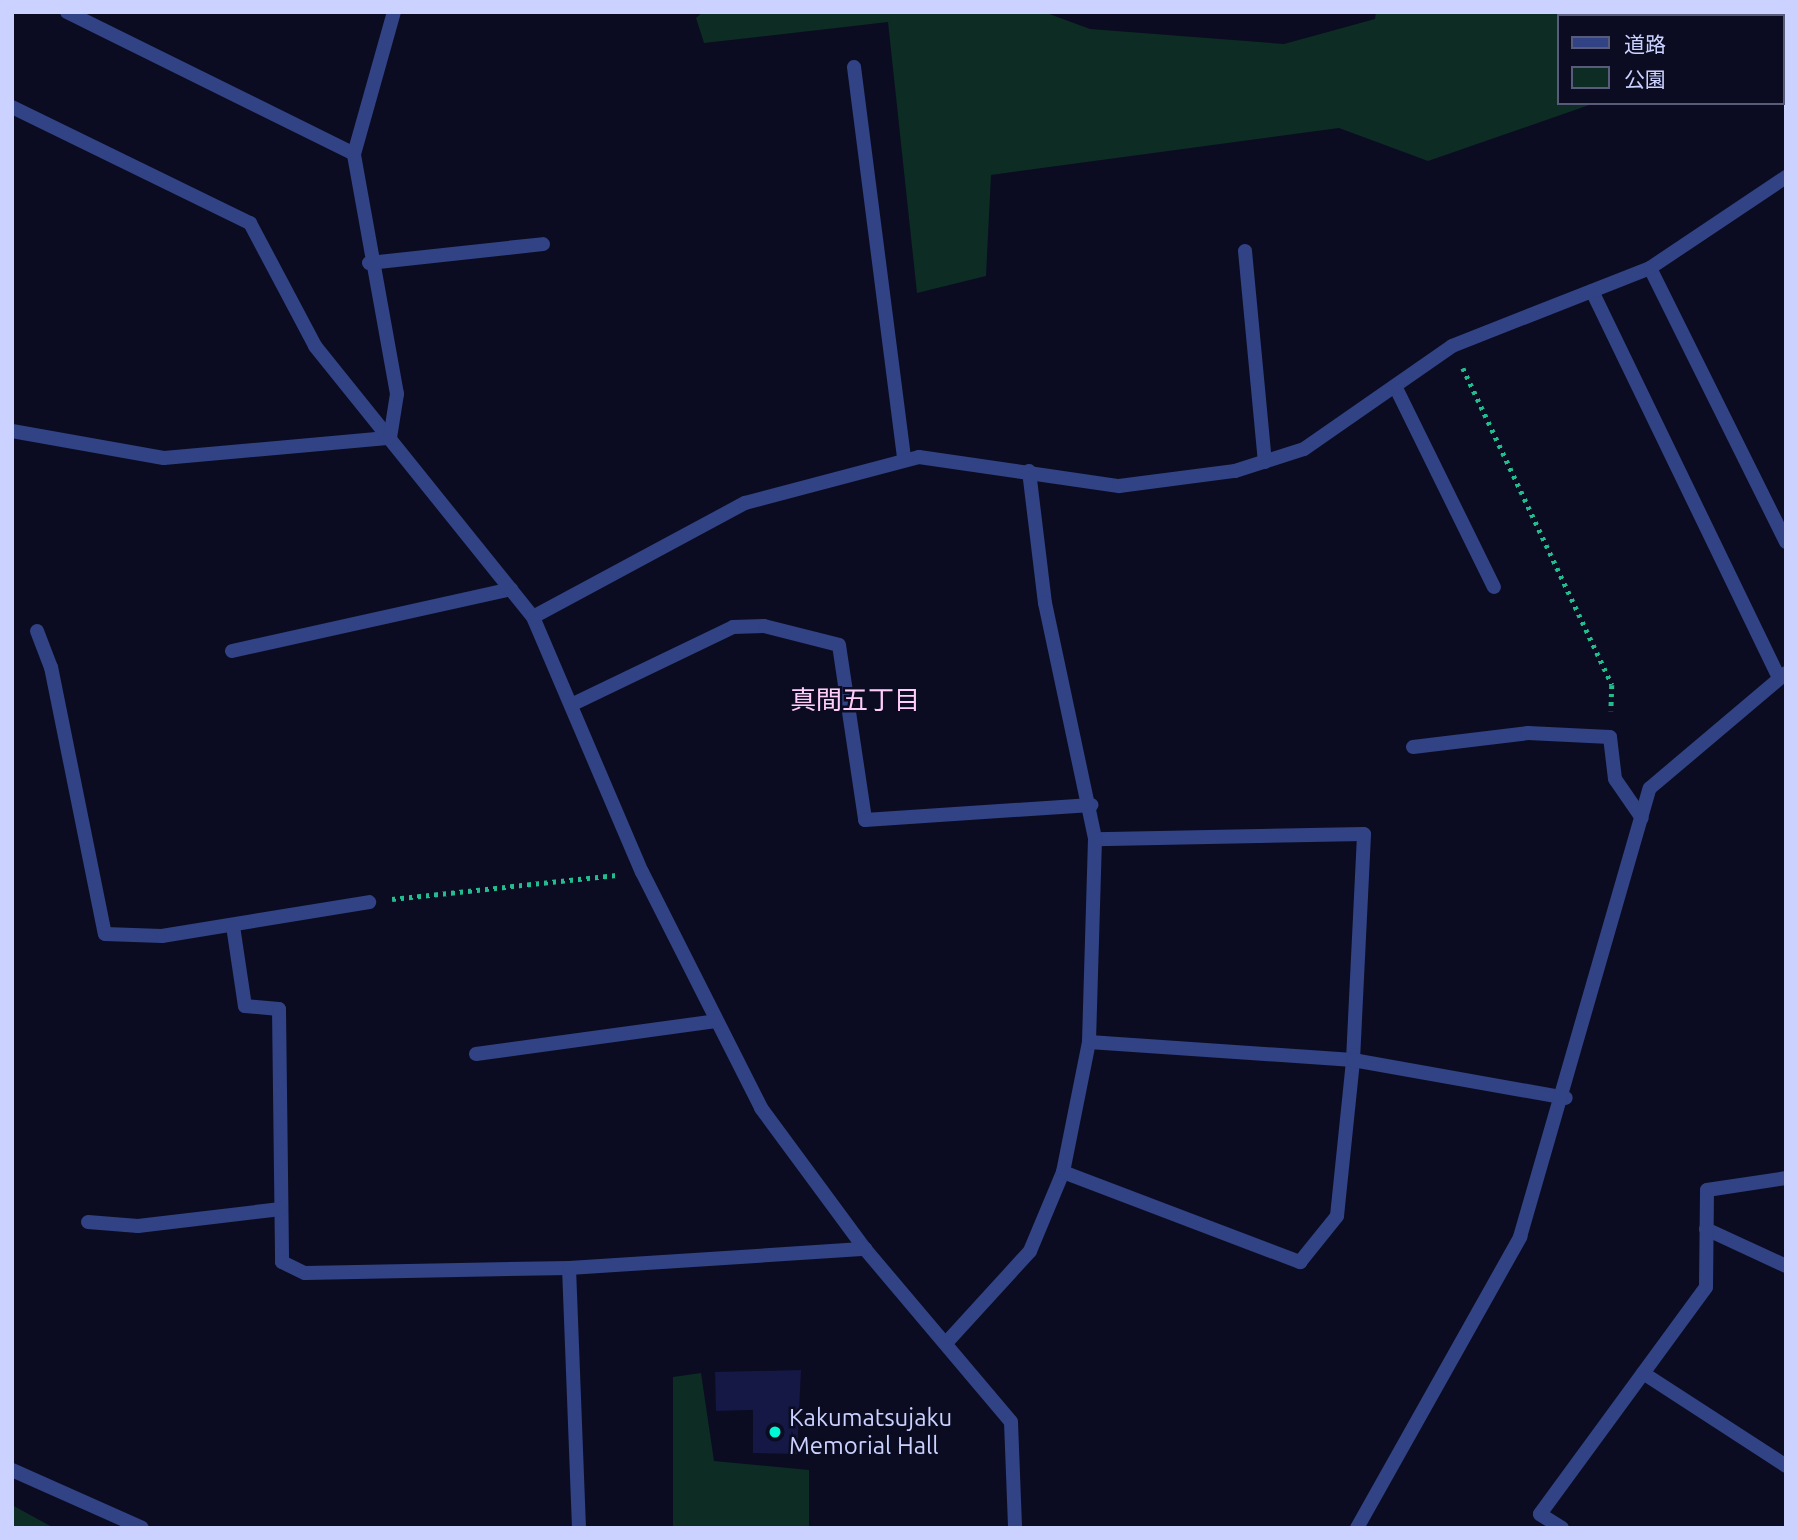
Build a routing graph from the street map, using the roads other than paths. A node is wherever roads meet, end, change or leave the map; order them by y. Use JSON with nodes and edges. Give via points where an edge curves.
{"nodes":[{"id":1,"x":67,"y":12,"type":"edge"},
{"id":2,"x":394,"y":12,"type":"edge"},
{"id":3,"x":854,"y":67,"type":"dead end"},
{"id":4,"x":12,"y":107,"type":"edge"},
{"id":5,"x":354,"y":154,"type":"junction"},
{"id":6,"x":1786,"y":177,"type":"edge"},
{"id":7,"x":543,"y":244,"type":"dead end"},
{"id":8,"x":1245,"y":251,"type":"dead end"},
{"id":9,"x":369,"y":263,"type":"junction"},
{"id":10,"x":1650,"y":268,"type":"junction"},
{"id":11,"x":1592,"y":290,"type":"junction"},
{"id":12,"x":1395,"y":386,"type":"junction"},
{"id":13,"x":12,"y":431,"type":"edge"},
{"id":14,"x":390,"y":438,"type":"junction"},
{"id":15,"x":904,"y":460,"type":"junction"},
{"id":16,"x":1265,"y":462,"type":"junction"},
{"id":17,"x":1029,"y":471,"type":"junction"},
{"id":18,"x":1786,"y":542,"type":"edge"},
{"id":19,"x":1494,"y":587,"type":"dead end"},
{"id":20,"x":511,"y":589,"type":"junction"},
{"id":21,"x":533,"y":617,"type":"junction"},
{"id":22,"x":37,"y":631,"type":"dead end"},
{"id":23,"x":232,"y":651,"type":"dead end"},
{"id":24,"x":1782,"y":676,"type":"edge"},
{"id":25,"x":571,"y":705,"type":"junction"},
{"id":26,"x":1413,"y":747,"type":"dead end"},
{"id":27,"x":1092,"y":805,"type":"junction"},
{"id":28,"x":1642,"y":817,"type":"junction"},
{"id":29,"x":1095,"y":839,"type":"junction"},
{"id":30,"x":369,"y":902,"type":"road end"},
{"id":31,"x":233,"y":926,"type":"junction"},
{"id":32,"x":716,"y":1021,"type":"junction"},
{"id":33,"x":1089,"y":1042,"type":"junction"},
{"id":34,"x":477,"y":1054,"type":"dead end"},
{"id":35,"x":1353,"y":1060,"type":"junction"},
{"id":36,"x":1566,"y":1098,"type":"junction"},
{"id":37,"x":1063,"y":1172,"type":"junction"},
{"id":38,"x":1786,"y":1178,"type":"edge"},
{"id":39,"x":281,"y":1209,"type":"junction"},
{"id":40,"x":88,"y":1222,"type":"dead end"},
{"id":41,"x":1706,"y":1230,"type":"junction"},
{"id":42,"x":865,"y":1249,"type":"junction"},
{"id":43,"x":1786,"y":1266,"type":"edge"},
{"id":44,"x":569,"y":1268,"type":"junction"},
{"id":45,"x":947,"y":1342,"type":"junction"},
{"id":46,"x":1643,"y":1373,"type":"junction"},
{"id":47,"x":1786,"y":1466,"type":"edge"},
{"id":48,"x":12,"y":1470,"type":"edge"},
{"id":49,"x":142,"y":1528,"type":"edge"},
{"id":50,"x":579,"y":1528,"type":"edge"},
{"id":51,"x":1015,"y":1528,"type":"edge"},
{"id":52,"x":1357,"y":1528,"type":"edge"},
{"id":53,"x":1562,"y":1528,"type":"edge"}],
"edges":[{"from":1,"to":5,"type":"street"},
{"from":2,"to":5,"type":"street"},
{"from":3,"to":15,"type":"street"},
{"from":4,"to":14,"type":"street","via":[[250,223],[315,346]]},
{"from":5,"to":9,"type":"street"},
{"from":6,"to":10,"type":"street"},
{"from":7,"to":9,"type":"street"},
{"from":8,"to":16,"type":"street"},
{"from":9,"to":14,"type":"street","via":[[397,394]]},
{"from":10,"to":11,"type":"street"},
{"from":10,"to":18,"type":"street"},
{"from":11,"to":12,"type":"street","via":[[1452,346]]},
{"from":11,"to":24,"type":"street"},
{"from":12,"to":16,"type":"street","via":[[1304,449]]},
{"from":12,"to":19,"type":"street"},
{"from":13,"to":14,"type":"street","via":[[164,458]]},
{"from":14,"to":20,"type":"street"},
{"from":15,"to":17,"type":"street"},
{"from":15,"to":21,"type":"street","via":[[745,503]]},
{"from":16,"to":17,"type":"street","via":[[1119,486]]},
{"from":17,"to":27,"type":"street","via":[[1045,603]]},
{"from":20,"to":21,"type":"street"},
{"from":20,"to":23,"type":"street"},
{"from":21,"to":25,"type":"street"},
{"from":22,"to":31,"type":"street","via":[[51,667],[105,934],[162,936]]},
{"from":24,"to":28,"type":"street","via":[[1650,788]]},
{"from":25,"to":27,"type":"street","via":[[733,626],[764,626],[839,645],[864,820]]},
{"from":25,"to":32,"type":"street","via":[[642,872]]},
{"from":26,"to":28,"type":"street","via":[[1528,733],[1610,737],[1615,779]]},
{"from":27,"to":29,"type":"street"},
{"from":28,"to":36,"type":"street"},
{"from":29,"to":33,"type":"street"},
{"from":29,"to":35,"type":"street","via":[[1364,834]]},
{"from":30,"to":31,"type":"street"},
{"from":31,"to":39,"type":"street","via":[[245,1006],[279,1009]]},
{"from":32,"to":34,"type":"street"},
{"from":32,"to":42,"type":"street","via":[[761,1108]]},
{"from":33,"to":35,"type":"street"},
{"from":33,"to":37,"type":"street"},
{"from":35,"to":36,"type":"street"},
{"from":35,"to":37,"type":"street","via":[[1337,1216],[1300,1262]]},
{"from":36,"to":52,"type":"street","via":[[1520,1237]]},
{"from":37,"to":45,"type":"street","via":[[1030,1251]]},
{"from":38,"to":41,"type":"street","via":[[1707,1190]]},
{"from":39,"to":40,"type":"street","via":[[138,1226]]},
{"from":39,"to":44,"type":"street","via":[[282,1262],[305,1273]]},
{"from":41,"to":43,"type":"street"},
{"from":41,"to":46,"type":"street","via":[[1706,1287]]},
{"from":42,"to":44,"type":"street"},
{"from":42,"to":45,"type":"street"},
{"from":44,"to":50,"type":"street"},
{"from":45,"to":51,"type":"street","via":[[1011,1422]]},
{"from":46,"to":47,"type":"street"},
{"from":46,"to":53,"type":"street","via":[[1540,1514]]},
{"from":48,"to":49,"type":"street"}]}
